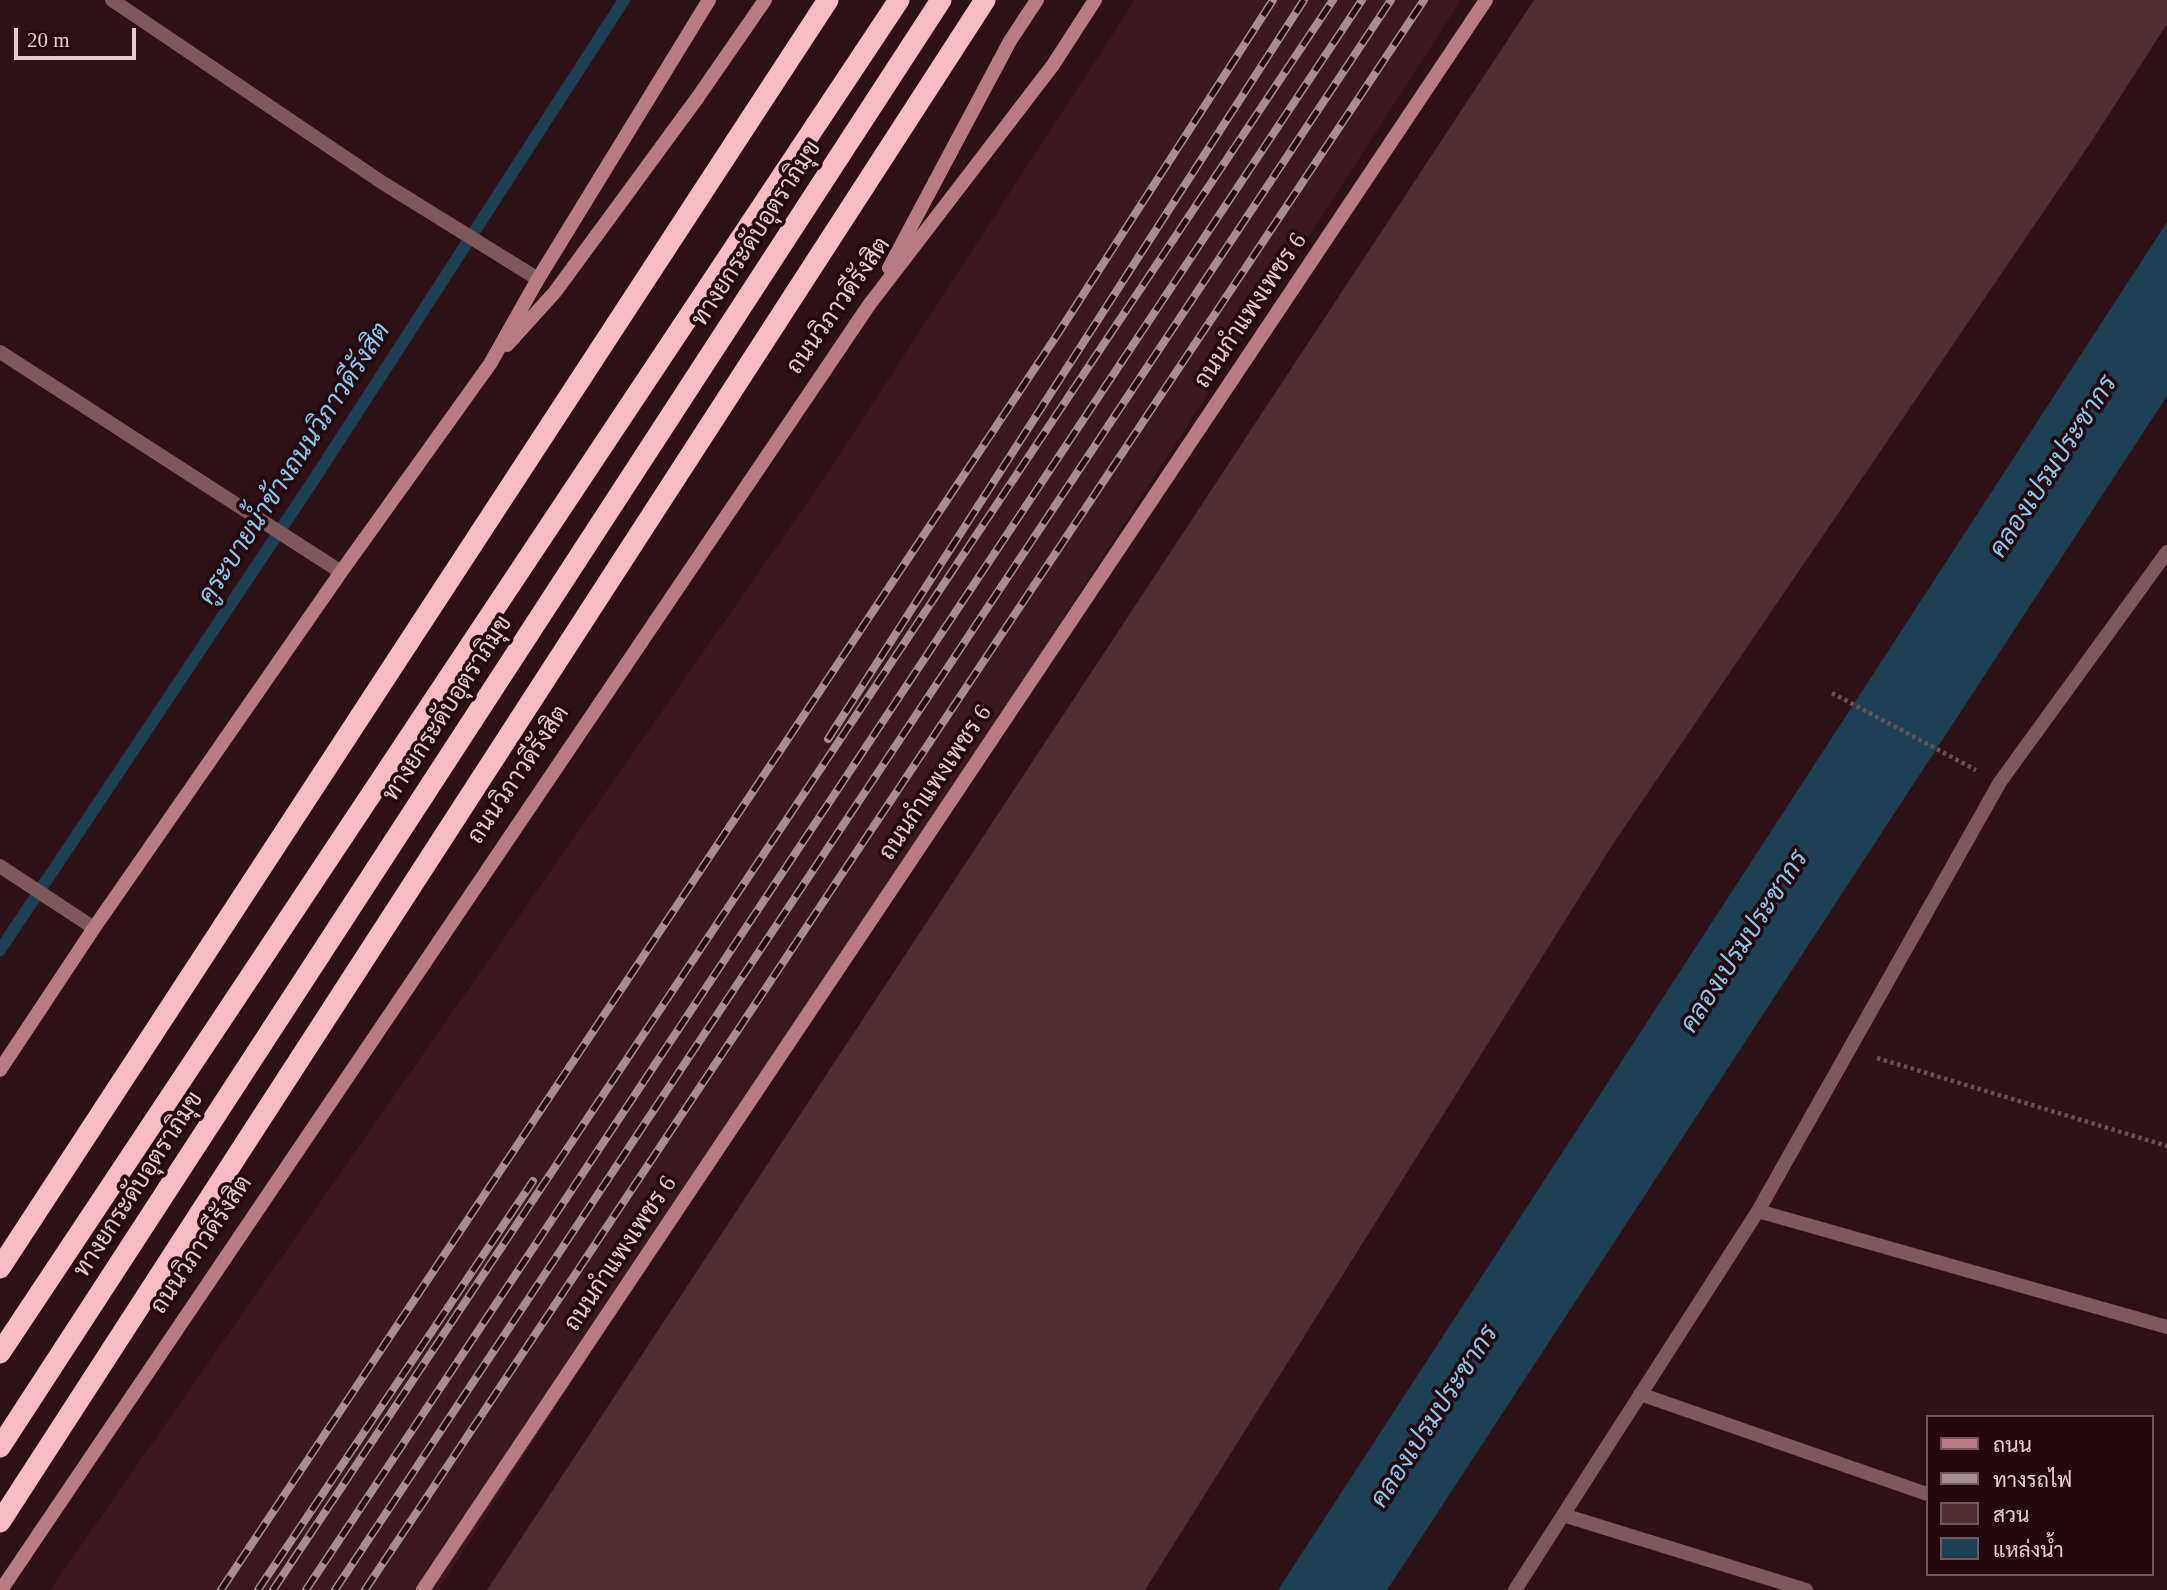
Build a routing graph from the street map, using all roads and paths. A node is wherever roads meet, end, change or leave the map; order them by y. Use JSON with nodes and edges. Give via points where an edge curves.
{"nodes":[{"id":1,"x":112,"y":0,"type":"edge"},
{"id":2,"x":709,"y":0,"type":"edge"},
{"id":3,"x":765,"y":0,"type":"edge"},
{"id":4,"x":828,"y":0,"type":"edge"},
{"id":5,"x":899,"y":0,"type":"edge"},
{"id":6,"x":941,"y":0,"type":"edge"},
{"id":7,"x":985,"y":0,"type":"edge"},
{"id":8,"x":1037,"y":0,"type":"edge"},
{"id":9,"x":1096,"y":0,"type":"edge"},
{"id":10,"x":1486,"y":0,"type":"edge"},
{"id":11,"x":538,"y":279,"type":"junction"},
{"id":12,"x":869,"y":305,"type":"junction"},
{"id":13,"x":0,"y":352,"type":"edge"},
{"id":14,"x":489,"y":364,"type":"junction"},
{"id":15,"x":2167,"y":552,"type":"edge"},
{"id":16,"x":341,"y":572,"type":"junction"},
{"id":17,"x":1832,"y":693,"type":"dead end"},
{"id":18,"x":1972,"y":767,"type":"dead end"},
{"id":19,"x":0,"y":866,"type":"edge"},
{"id":20,"x":94,"y":928,"type":"junction"},
{"id":21,"x":1849,"y":1049,"type":"junction"},
{"id":22,"x":0,"y":1070,"type":"edge"},
{"id":23,"x":2167,"y":1146,"type":"edge"},
{"id":24,"x":1758,"y":1211,"type":"junction"},
{"id":25,"x":0,"y":1268,"type":"edge"},
{"id":26,"x":2167,"y":1327,"type":"edge"},
{"id":27,"x":0,"y":1353,"type":"edge"},
{"id":28,"x":1640,"y":1394,"type":"junction"},
{"id":29,"x":0,"y":1447,"type":"edge"},
{"id":30,"x":1926,"y":1494,"type":"edge"},
{"id":31,"x":1563,"y":1515,"type":"junction"},
{"id":32,"x":0,"y":1522,"type":"edge"},
{"id":33,"x":1,"y":1590,"type":"edge"},
{"id":34,"x":423,"y":1590,"type":"edge"},
{"id":35,"x":1515,"y":1590,"type":"edge"},
{"id":36,"x":1805,"y":1590,"type":"edge"}],
"edges":[{"from":1,"to":11,"type":"street","via":[[383,183]]},
{"from":2,"to":11,"type":"main road"},
{"from":3,"to":14,"type":"main road","via":[[555,292]]},
{"from":4,"to":25,"type":"highway"},
{"from":5,"to":27,"type":"highway","name":"ทางยกระดับอุตราภิมุข"},
{"from":6,"to":29,"type":"highway","name":"ทางยกระดับอุตราภิมุข"},
{"from":7,"to":32,"type":"highway","name":"ถนนวิภาวดีรังสิต"},
{"from":8,"to":12,"type":"main road","via":[[1010,41]]},
{"from":9,"to":12,"type":"main road","name":"ถนนวิภาวดีรังสิต","via":[[1052,65]]},
{"from":10,"to":34,"type":"main road","name":"ถนนกำแพงเพชร 6"},
{"from":11,"to":14,"type":"main road"},
{"from":12,"to":33,"type":"main road","name":"ถนนวิภาวดีรังสิต"},
{"from":13,"to":16,"type":"street"},
{"from":14,"to":16,"type":"main road"},
{"from":15,"to":21,"type":"street","via":[[2000,782]]},
{"from":16,"to":20,"type":"main road"},
{"from":17,"to":18,"type":"path"},
{"from":19,"to":20,"type":"street"},
{"from":20,"to":22,"type":"main road"},
{"from":21,"to":23,"type":"path"},
{"from":21,"to":24,"type":"street"},
{"from":24,"to":26,"type":"street"},
{"from":24,"to":28,"type":"street"},
{"from":28,"to":30,"type":"street"},
{"from":28,"to":31,"type":"street"},
{"from":31,"to":35,"type":"street"},
{"from":31,"to":36,"type":"street"}]}
